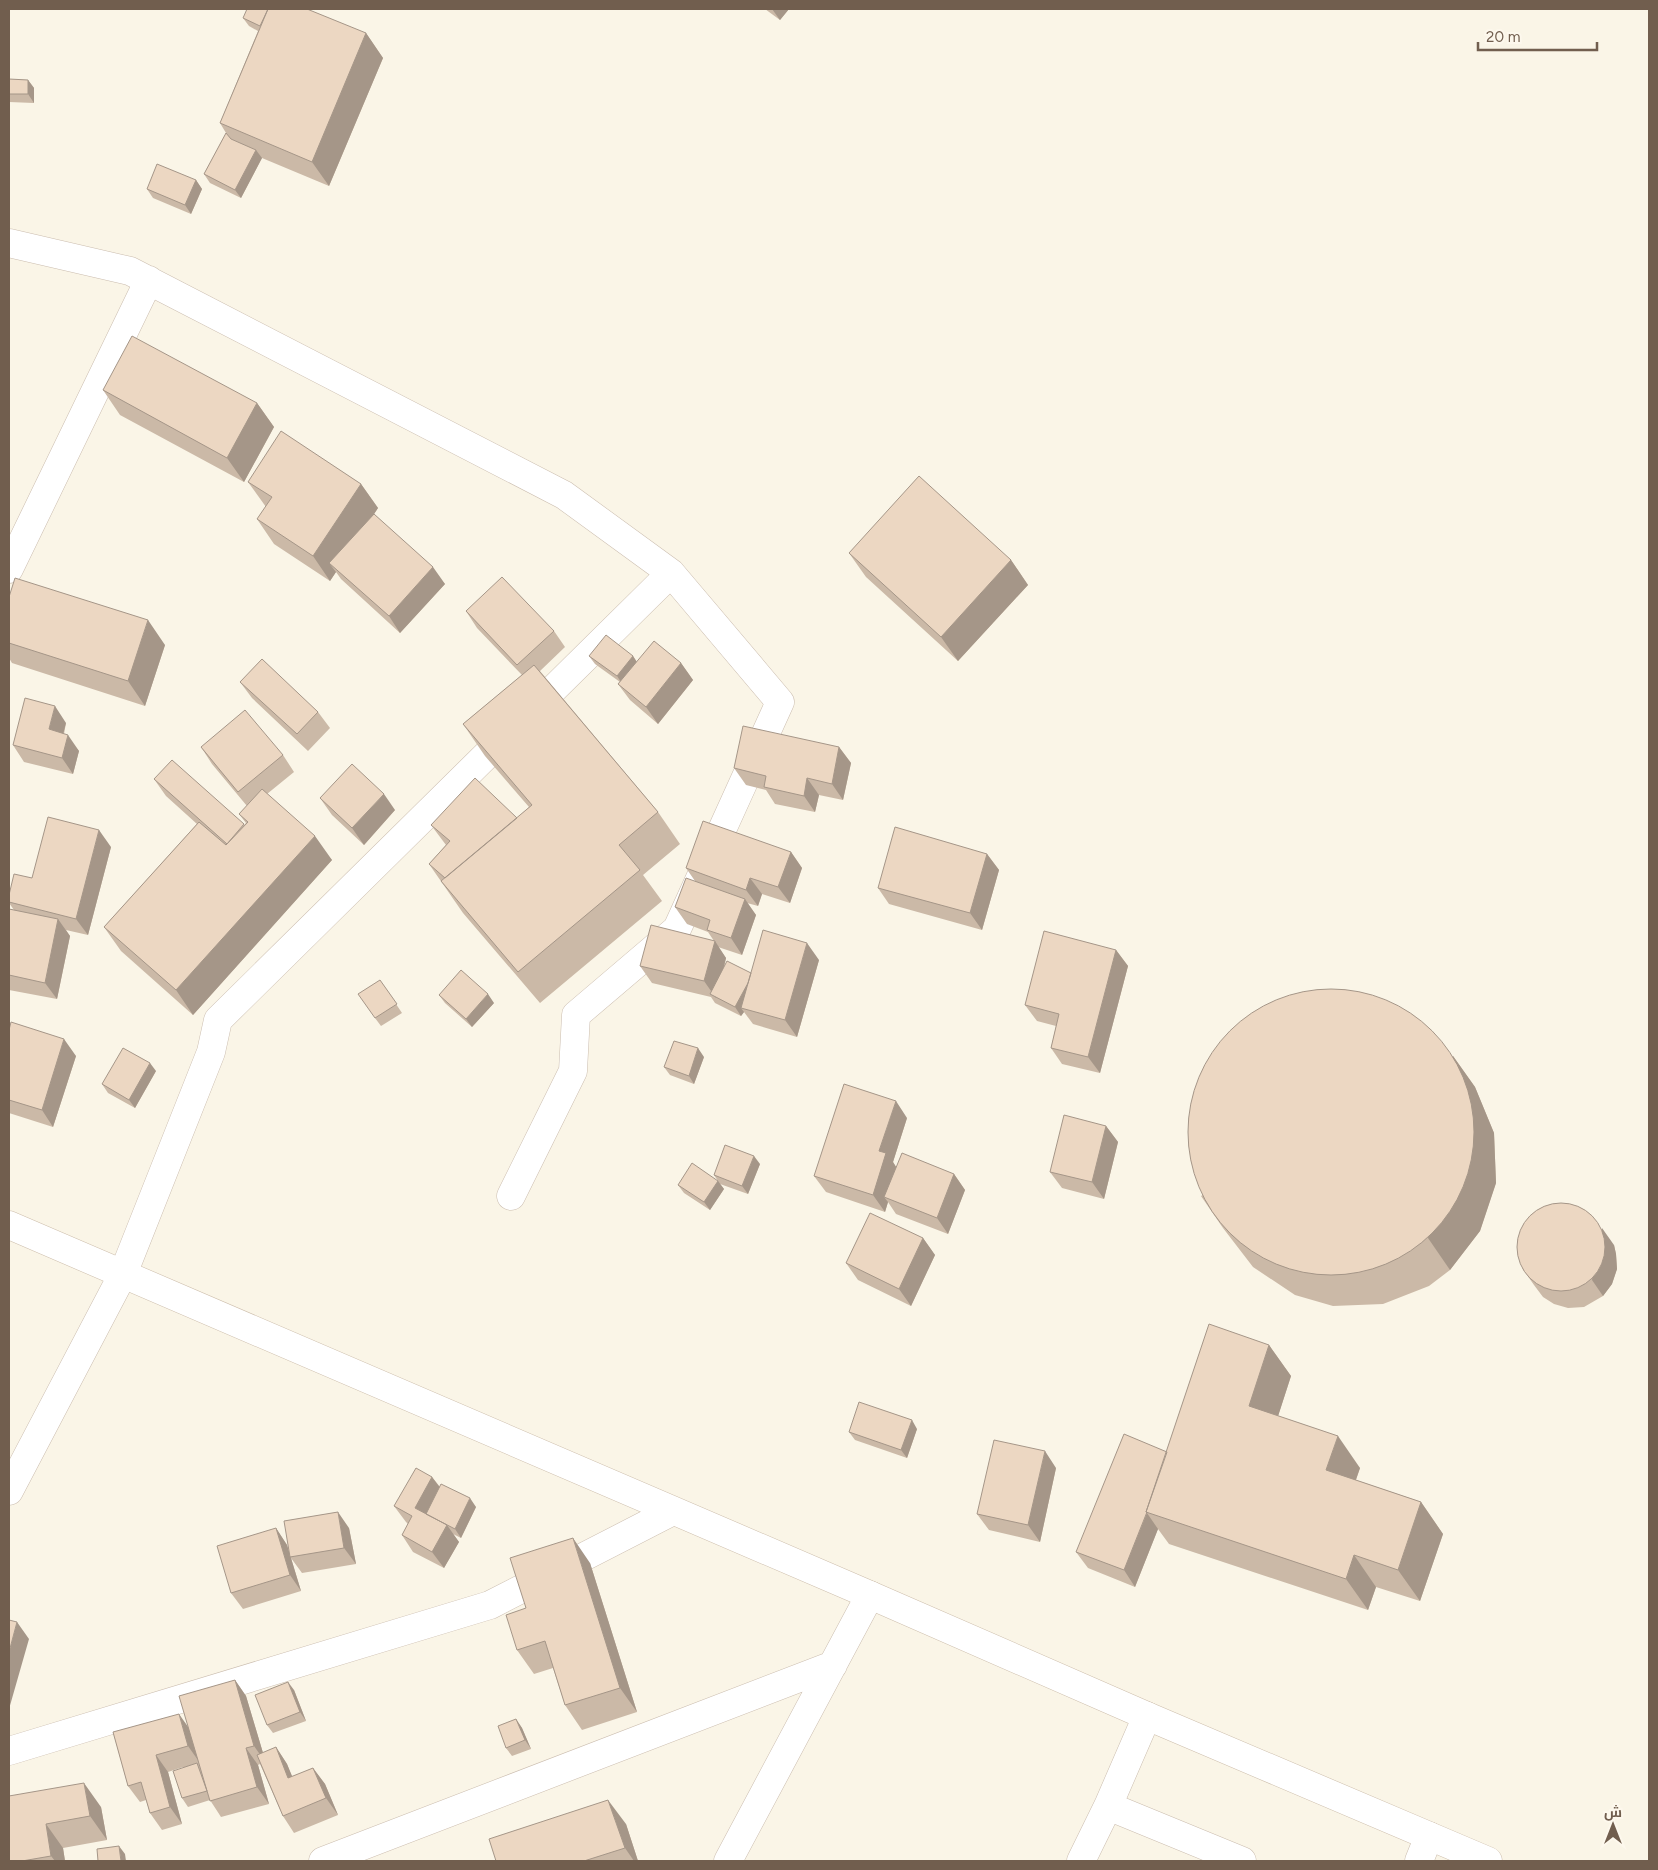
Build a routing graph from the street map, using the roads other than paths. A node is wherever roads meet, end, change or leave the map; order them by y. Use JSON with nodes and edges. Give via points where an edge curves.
{"nodes":[{"id":1,"x":9,"y":243,"type":"edge"},
{"id":2,"x":149,"y":280,"type":"junction"},
{"id":3,"x":9,"y":569,"type":"edge"},
{"id":4,"x":671,"y":573,"type":"junction"},
{"id":5,"x":511,"y":1196,"type":"dead end"},
{"id":6,"x":9,"y":1225,"type":"edge"},
{"id":7,"x":123,"y":1274,"type":"junction"},
{"id":8,"x":9,"y":1487,"type":"edge"},
{"id":9,"x":673,"y":1511,"type":"junction"},
{"id":10,"x":870,"y":1595,"type":"junction"},
{"id":11,"x":834,"y":1665,"type":"junction"},
{"id":12,"x":1147,"y":1716,"type":"junction"},
{"id":13,"x":9,"y":1751,"type":"edge"},
{"id":14,"x":1108,"y":1806,"type":"junction"},
{"id":15,"x":1429,"y":1836,"type":"junction"},
{"id":16,"x":323,"y":1861,"type":"edge"},
{"id":17,"x":728,"y":1861,"type":"edge"},
{"id":18,"x":1081,"y":1861,"type":"edge"},
{"id":19,"x":1242,"y":1861,"type":"edge"},
{"id":20,"x":1419,"y":1861,"type":"edge"},
{"id":21,"x":1488,"y":1861,"type":"edge"}],
"edges":[{"from":1,"to":2,"type":"street","via":[[130,270]]},
{"from":2,"to":3,"type":"street"},
{"from":2,"to":4,"type":"street","via":[[564,495]]},
{"from":4,"to":5,"type":"street","via":[[780,702],[677,929],[576,1015],[573,1071]]},
{"from":4,"to":7,"type":"street","via":[[218,1020],[211,1052]]},
{"from":6,"to":7,"type":"street"},
{"from":7,"to":8,"type":"street"},
{"from":7,"to":9,"type":"street"},
{"from":9,"to":10,"type":"street"},
{"from":9,"to":13,"type":"street","via":[[490,1605]]},
{"from":10,"to":11,"type":"street"},
{"from":10,"to":12,"type":"street"},
{"from":11,"to":16,"type":"street"},
{"from":11,"to":17,"type":"street"},
{"from":12,"to":14,"type":"street"},
{"from":12,"to":15,"type":"street"},
{"from":14,"to":18,"type":"street"},
{"from":14,"to":19,"type":"street"},
{"from":15,"to":20,"type":"street"},
{"from":15,"to":21,"type":"street"}]}
